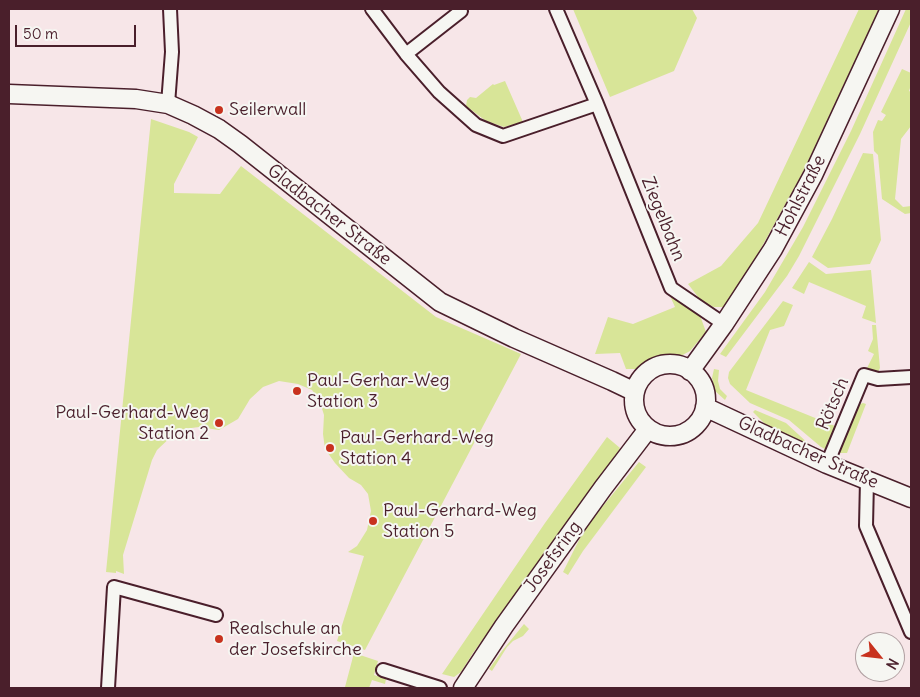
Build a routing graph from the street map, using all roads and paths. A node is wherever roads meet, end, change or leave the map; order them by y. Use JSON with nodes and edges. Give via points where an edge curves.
{"nodes":[{"id":1,"x":170,"y":9,"type":"edge"},
{"id":2,"x":372,"y":9,"type":"edge"},
{"id":3,"x":556,"y":9,"type":"edge"},
{"id":4,"x":890,"y":9,"type":"edge"},
{"id":5,"x":460,"y":11,"type":"dead end"},
{"id":6,"x":406,"y":54,"type":"junction"},
{"id":7,"x":9,"y":94,"type":"edge"},
{"id":8,"x":168,"y":104,"type":"junction"},
{"id":9,"x":597,"y":104,"type":"junction"},
{"id":10,"x":724,"y":324,"type":"junction"},
{"id":11,"x":690,"y":371,"type":"junction"},
{"id":12,"x":911,"y":377,"type":"edge"},
{"id":13,"x":635,"y":392,"type":"junction"},
{"id":14,"x":705,"y":407,"type":"junction"},
{"id":15,"x":648,"y":429,"type":"junction"},
{"id":16,"x":827,"y":464,"type":"junction"},
{"id":17,"x":867,"y":480,"type":"junction"},
{"id":18,"x":911,"y":498,"type":"edge"},
{"id":19,"x":216,"y":615,"type":"dead end"},
{"id":20,"x":911,"y":632,"type":"edge"},
{"id":21,"x":383,"y":670,"type":"dead end"},
{"id":22,"x":108,"y":688,"type":"edge"},
{"id":23,"x":440,"y":688,"type":"edge"},
{"id":24,"x":463,"y":688,"type":"edge"}],
"edges":[{"from":1,"to":8,"type":"street","via":[[172,52]]},
{"from":2,"to":6,"type":"street"},
{"from":3,"to":9,"type":"street","name":"Ziegelbahn"},
{"from":4,"to":10,"type":"main road","name":"Hohlstraße","via":[[808,183],[773,249]]},
{"from":5,"to":6,"type":"street"},
{"from":6,"to":9,"type":"street","via":[[439,92],[476,125],[503,136]]},
{"from":7,"to":8,"type":"main road","name":"Gladbacher Straße","via":[[136,99]]},
{"from":8,"to":13,"type":"main road","name":"Gladbacher Straße","via":[[219,129],[440,302]]},
{"from":9,"to":10,"type":"street","name":"Ziegelbahn","via":[[671,288]]},
{"from":10,"to":11,"type":"main road","name":"Hohlstraße"},
{"from":11,"to":13,"type":"main road","via":[[668,364],[657,367],[639,381]]},
{"from":11,"to":14,"type":"main road","via":[[703,387]]},
{"from":12,"to":16,"type":"street","name":"Rötsch","via":[[878,379],[864,375]]},
{"from":13,"to":15,"type":"main road","via":[[636,413]]},
{"from":14,"to":15,"type":"main road","via":[[693,428],[682,434],[671,436]]},
{"from":14,"to":16,"type":"main road","name":"Gladbacher Straße"},
{"from":15,"to":24,"type":"main road","name":"Josefsring","via":[[504,626]]},
{"from":16,"to":17,"type":"main road","name":"Gladbacher Straße"},
{"from":17,"to":18,"type":"main road","name":"Gladbacher Straße"},
{"from":17,"to":20,"type":"street","via":[[866,526]]},
{"from":19,"to":22,"type":"street","via":[[114,586]]},
{"from":21,"to":23,"type":"street"}]}
